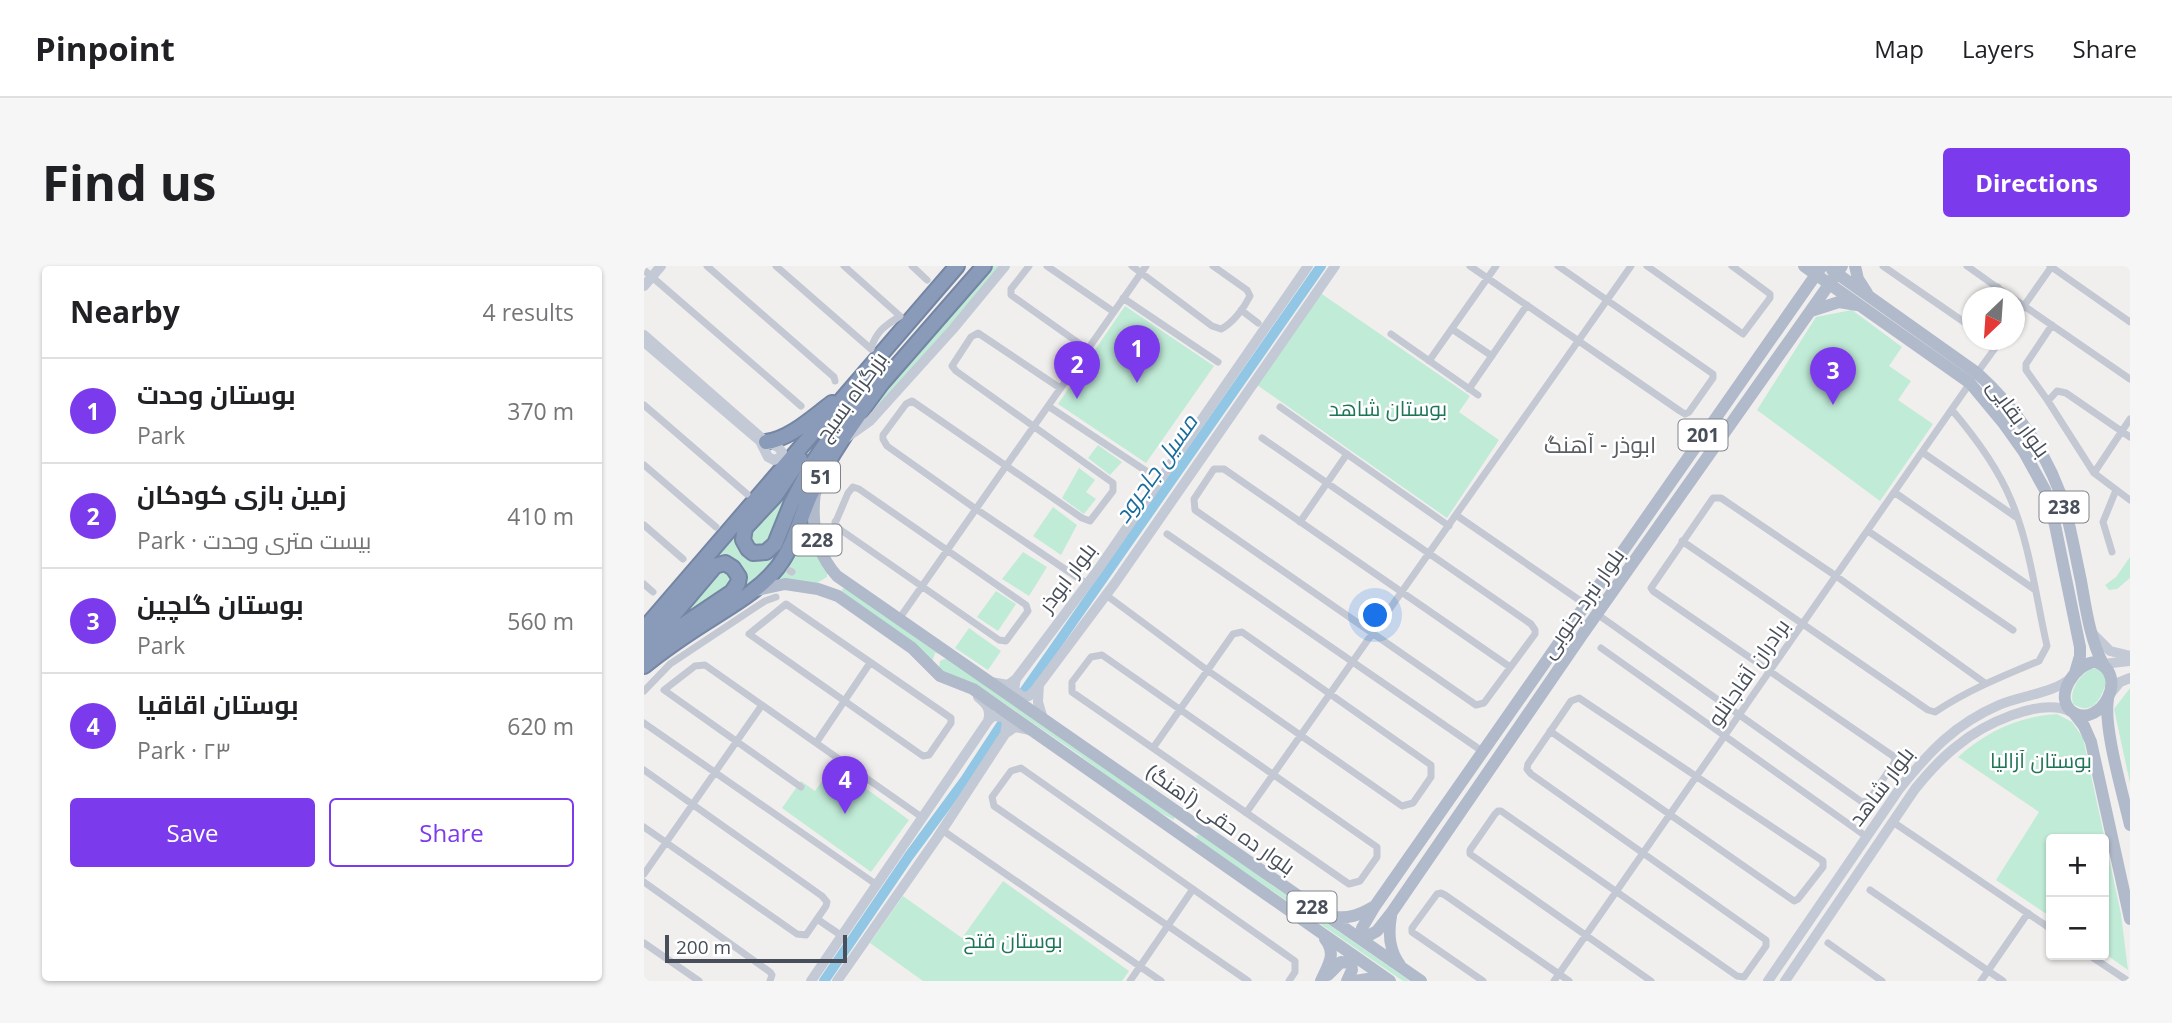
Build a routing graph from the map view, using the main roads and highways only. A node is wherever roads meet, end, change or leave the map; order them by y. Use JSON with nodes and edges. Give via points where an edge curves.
{"nodes":[{"id":1,"x":661,"y":266,"type":"edge"},
{"id":2,"x":957,"y":266,"type":"edge"},
{"id":3,"x":984,"y":266,"type":"edge"},
{"id":4,"x":1005,"y":266,"type":"edge"},
{"id":5,"x":1308,"y":266,"type":"edge"},
{"id":6,"x":1335,"y":266,"type":"edge"},
{"id":7,"x":1796,"y":266,"type":"edge"},
{"id":8,"x":1804,"y":266,"type":"edge"},
{"id":9,"x":1855,"y":266,"type":"edge"},
{"id":10,"x":1829,"y":272,"type":"edge"},
{"id":11,"x":648,"y":273,"type":"edge"},
{"id":12,"x":644,"y":286,"type":"edge"},
{"id":13,"x":1865,"y":301,"type":"junction"},
{"id":14,"x":1793,"y":306,"type":"junction"},
{"id":15,"x":1810,"y":311,"type":"junction"},
{"id":16,"x":644,"y":335,"type":"edge"},
{"id":17,"x":644,"y":342,"type":"edge"},
{"id":18,"x":897,"y":367,"type":"junction"},
{"id":19,"x":1974,"y":378,"type":"junction"},
{"id":20,"x":849,"y":389,"type":"junction"},
{"id":21,"x":823,"y":422,"type":"junction"},
{"id":22,"x":763,"y":442,"type":"junction"},
{"id":23,"x":841,"y":442,"type":"junction"},
{"id":24,"x":815,"y":488,"type":"junction"},
{"id":25,"x":847,"y":583,"type":"junction"},
{"id":26,"x":753,"y":591,"type":"junction"},
{"id":27,"x":838,"y":596,"type":"junction"},
{"id":28,"x":644,"y":629,"type":"edge"},
{"id":29,"x":2091,"y":633,"type":"junction"},
{"id":30,"x":644,"y":646,"type":"edge"},
{"id":31,"x":644,"y":656,"type":"edge"},
{"id":32,"x":2130,"y":658,"type":"edge"},
{"id":33,"x":2102,"y":664,"type":"junction"},
{"id":34,"x":644,"y":666,"type":"edge"},
{"id":35,"x":2075,"y":673,"type":"junction"},
{"id":36,"x":2130,"y":678,"type":"edge"},
{"id":37,"x":1016,"y":680,"type":"junction"},
{"id":38,"x":961,"y":685,"type":"junction"},
{"id":39,"x":995,"y":685,"type":"junction"},
{"id":40,"x":1036,"y":689,"type":"junction"},
{"id":41,"x":2109,"y":697,"type":"junction"},
{"id":42,"x":2074,"y":713,"type":"junction"},
{"id":43,"x":1039,"y":716,"type":"junction"},
{"id":44,"x":988,"y":722,"type":"junction"},
{"id":45,"x":1030,"y":729,"type":"junction"},
{"id":46,"x":1005,"y":734,"type":"junction"},
{"id":47,"x":1176,"y":811,"type":"junction"},
{"id":48,"x":1152,"y":814,"type":"junction"},
{"id":49,"x":1882,"y":815,"type":"junction"},
{"id":50,"x":1894,"y":822,"type":"junction"},
{"id":51,"x":2130,"y":825,"type":"edge"},
{"id":52,"x":1220,"y":842,"type":"junction"},
{"id":53,"x":1192,"y":844,"type":"junction"},
{"id":54,"x":1375,"y":906,"type":"junction"},
{"id":55,"x":1318,"y":910,"type":"junction"},
{"id":56,"x":1392,"y":912,"type":"junction"},
{"id":57,"x":2130,"y":919,"type":"edge"},
{"id":58,"x":1317,"y":931,"type":"junction"},
{"id":59,"x":1405,"y":970,"type":"junction"},
{"id":60,"x":811,"y":981,"type":"edge"},
{"id":61,"x":837,"y":981,"type":"edge"},
{"id":62,"x":1323,"y":981,"type":"edge"},
{"id":63,"x":1347,"y":981,"type":"edge"},
{"id":64,"x":1355,"y":981,"type":"edge"},
{"id":65,"x":1388,"y":981,"type":"edge"},
{"id":66,"x":1421,"y":981,"type":"edge"},
{"id":67,"x":1768,"y":981,"type":"edge"},
{"id":68,"x":1785,"y":981,"type":"edge"}],
"edges":[{"from":1,"to":11,"type":"main road"},
{"from":2,"to":20,"type":"highway","name":"بزرگراه بسیج","number":"51"},
{"from":3,"to":18,"type":"highway","name":"بزرگراه بسیج","number":"51"},
{"from":4,"to":23,"type":"main road","via":[[870,421]]},
{"from":5,"to":37,"type":"main road","name":"بلوار ابوذر"},
{"from":6,"to":40,"type":"main road","name":"بلوار ابوذر"},
{"from":7,"to":14,"type":"main road","via":[[1800,284]]},
{"from":8,"to":10,"type":"main road","name":"بلوار بقایی","number":"238"},
{"from":9,"to":13,"type":"main road"},
{"from":10,"to":13,"type":"main road","name":"بلوار بقایی","number":"238"},
{"from":10,"to":14,"type":"main road","name":"بلوار نبرد جنوبی","number":"201"},
{"from":10,"to":15,"type":"main road","name":"بلوار نبرد جنوبی","number":"201"},
{"from":11,"to":12,"type":"main road"},
{"from":13,"to":15,"type":"main road","via":[[1839,302]]},
{"from":13,"to":19,"type":"main road","name":"بلوار بقایی","number":"238"},
{"from":14,"to":54,"type":"main road","name":"بلوار نبرد جنوبی","number":"201"},
{"from":15,"to":56,"type":"main road","name":"بلوار نبرد جنوبی","number":"201"},
{"from":16,"to":22,"type":"main road"},
{"from":17,"to":22,"type":"main road"},
{"from":18,"to":21,"type":"highway","via":[[874,384],[828,440],[795,495],[773,547],[753,553],[743,540],[745,528],[775,496]]},
{"from":18,"to":23,"type":"highway","name":"بزرگراه بسیج","number":"51"},
{"from":19,"to":29,"type":"main road","name":"بلوار بقایی","number":"238","via":[[1993,387],[2019,419],[2054,478],[2066,512]]},
{"from":19,"to":35,"type":"main road","name":"بلوار بقایی","number":"238","via":[[2045,490],[2080,647]]},
{"from":20,"to":21,"type":"highway","name":"بزرگراه بسیج","number":"51"},
{"from":20,"to":22,"type":"highway","via":[[803,424],[774,441]]},
{"from":21,"to":28,"type":"highway","name":"بزرگراه بسیج","number":"51"},
{"from":23,"to":24,"type":"highway","name":"بزرگراه بسیج","number":"51"},
{"from":24,"to":25,"type":"main road","number":"228","via":[[812,513],[819,549]]},
{"from":24,"to":26,"type":"highway","name":"بزرگراه بسیج","number":"51","via":[[790,549]]},
{"from":25,"to":27,"type":"main road","via":[[836,584]]},
{"from":25,"to":39,"type":"main road","number":"228"},
{"from":26,"to":27,"type":"main road","number":"228","via":[[785,584]]},
{"from":26,"to":34,"type":"highway","name":"بزرگراه بسیج","number":"51"},
{"from":27,"to":38,"type":"main road","number":"228","via":[[912,648],[940,676]]},
{"from":29,"to":32,"type":"main road","via":[[2110,650]]},
{"from":29,"to":33,"type":"main road","name":"بلوار بقایی","number":"238"},
{"from":30,"to":31,"type":"highway","via":[[715,566],[725,563],[733,568],[739,577],[736,588]]},
{"from":32,"to":33,"type":"main road"},
{"from":33,"to":35,"type":"main road","via":[[2089,663]]},
{"from":33,"to":41,"type":"main road","via":[[2113,678]]},
{"from":35,"to":42,"type":"main road","via":[[2065,698]]},
{"from":35,"to":49,"type":"main road","name":"بلوار شاهد","via":[[2061,685],[2001,704],[1965,722],[1923,760]]},
{"from":36,"to":41,"type":"main road","via":[[2120,682]]},
{"from":37,"to":39,"type":"main road"},
{"from":37,"to":40,"type":"main road","via":[[1018,694],[1026,697]]},
{"from":38,"to":44,"type":"main road","via":[[984,702]]},
{"from":38,"to":45,"type":"main road","number":"228"},
{"from":39,"to":43,"type":"main road","number":"228"},
{"from":40,"to":43,"type":"main road"},
{"from":41,"to":42,"type":"main road","via":[[2094,714]]},
{"from":41,"to":51,"type":"main road","via":[[2106,712]]},
{"from":42,"to":50,"type":"main road","name":"بلوار شاهد","via":[[2056,706],[2038,708],[1986,727],[1937,763]]},
{"from":42,"to":57,"type":"main road","via":[[2091,742]]},
{"from":43,"to":47,"type":"main road","name":"بلوار ده حقی (آهنگ)","number":"228"},
{"from":44,"to":46,"type":"main road","via":[[993,716],[1003,718]]},
{"from":44,"to":60,"type":"main road"},
{"from":45,"to":46,"type":"main road","via":[[1015,727]]},
{"from":45,"to":48,"type":"main road","name":"بلوار ده حقی (آهنگ)","number":"228"},
{"from":46,"to":61,"type":"main road"},
{"from":47,"to":48,"type":"main road","via":[[1176,824]]},
{"from":47,"to":52,"type":"main road","name":"بلوار ده حقی (آهنگ)","number":"228"},
{"from":48,"to":53,"type":"main road","name":"بلوار ده حقی (آهنگ)","number":"228"},
{"from":49,"to":50,"type":"main road"},
{"from":49,"to":67,"type":"main road","name":"بلوار شاهد"},
{"from":50,"to":68,"type":"main road","name":"بلوار شاهد"},
{"from":52,"to":53,"type":"main road","via":[[1194,830],[1189,835]]},
{"from":52,"to":55,"type":"main road","name":"بلوار ده حقی (آهنگ)","number":"228"},
{"from":53,"to":58,"type":"main road","name":"بلوار ده حقی (آهنگ)","number":"228"},
{"from":54,"to":55,"type":"main road","via":[[1342,918]]},
{"from":54,"to":56,"type":"main road","number":"201","via":[[1362,928],[1368,936]]},
{"from":55,"to":59,"type":"main road","name":"بلوار ده حقی (آهنگ)","number":"228"},
{"from":56,"to":59,"type":"main road","via":[[1391,950]]},
{"from":58,"to":62,"type":"main road","via":[[1332,952]]},
{"from":58,"to":65,"type":"main road","name":"بلوار ده حقی (آهنگ)","number":"228"},
{"from":59,"to":66,"type":"main road","name":"بلوار ده حقی (آهنگ)","number":"228"},
{"from":62,"to":63,"type":"main road","via":[[1345,961],[1352,967]]},
{"from":64,"to":65,"type":"main road"}]}
